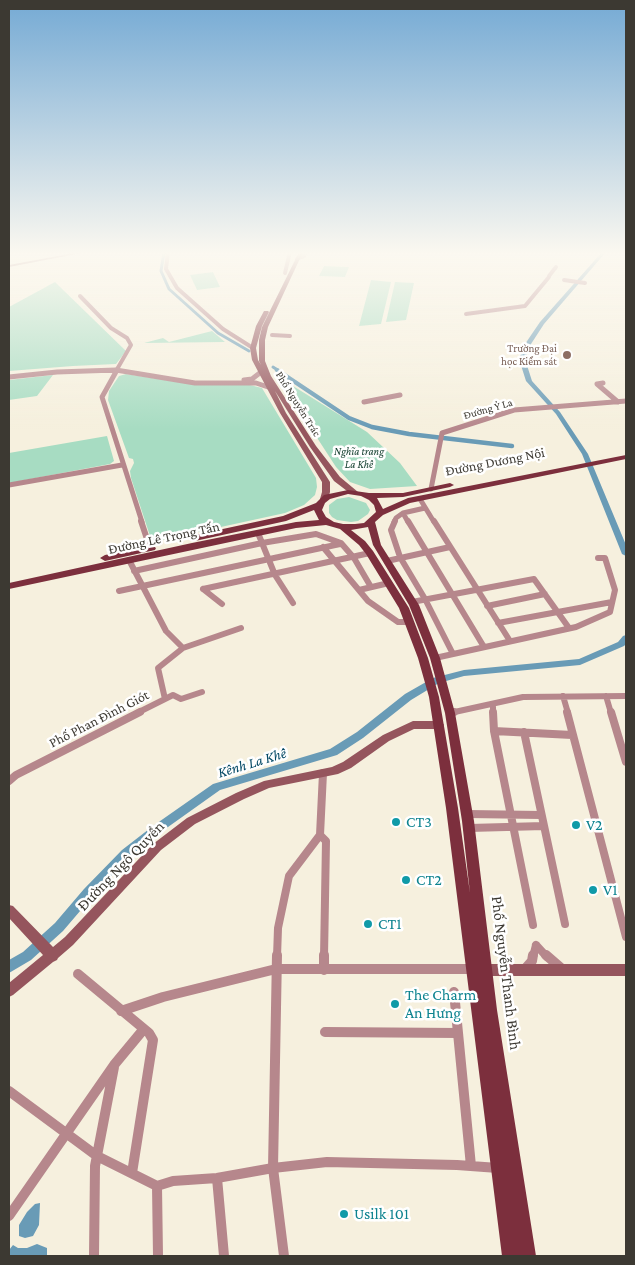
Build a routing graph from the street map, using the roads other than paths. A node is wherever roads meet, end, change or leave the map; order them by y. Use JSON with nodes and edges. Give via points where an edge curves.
{"nodes":[{"id":1,"x":94,"y":311,"type":"edge"},
{"id":2,"x":203,"y":311,"type":"edge"},
{"id":3,"x":267,"y":311,"type":"edge"},
{"id":4,"x":271,"y":311,"type":"edge"},
{"id":5,"x":488,"y":311,"type":"edge"},
{"id":6,"x":466,"y":314,"type":"dead end"},
{"id":7,"x":272,"y":335,"type":"dead end"},
{"id":8,"x":290,"y":336,"type":"dead end"},
{"id":9,"x":253,"y":348,"type":"junction"},
{"id":10,"x":117,"y":368,"type":"junction"},
{"id":11,"x":260,"y":372,"type":"junction"},
{"id":12,"x":9,"y":375,"type":"edge"},
{"id":13,"x":603,"y":383,"type":"dead end"},
{"id":14,"x":268,"y":387,"type":"junction"},
{"id":15,"x":400,"y":395,"type":"dead end"},
{"id":16,"x":626,"y":401,"type":"edge"},
{"id":17,"x":364,"y":402,"type":"dead end"},
{"id":18,"x":618,"y":402,"type":"junction"},
{"id":19,"x":310,"y":448,"type":"junction"},
{"id":20,"x":626,"y":450,"type":"edge"},
{"id":21,"x":626,"y":457,"type":"edge"},
{"id":22,"x":602,"y":458,"type":"junction"},
{"id":23,"x":122,"y":465,"type":"junction"},
{"id":24,"x":9,"y":485,"type":"edge"},
{"id":25,"x":469,"y":485,"type":"junction"},
{"id":26,"x":431,"y":489,"type":"junction"},
{"id":27,"x":354,"y":492,"type":"junction"},
{"id":28,"x":368,"y":496,"type":"junction"},
{"id":29,"x":420,"y":499,"type":"junction"},
{"id":30,"x":321,"y":502,"type":"junction"},
{"id":31,"x":426,"y":508,"type":"junction"},
{"id":32,"x":380,"y":513,"type":"junction"},
{"id":33,"x":403,"y":513,"type":"junction"},
{"id":34,"x":327,"y":522,"type":"junction"},
{"id":35,"x":371,"y":522,"type":"junction"},
{"id":36,"x":343,"y":527,"type":"junction"},
{"id":37,"x":258,"y":533,"type":"junction"},
{"id":38,"x":262,"y":543,"type":"junction"},
{"id":39,"x":341,"y":544,"type":"junction"},
{"id":40,"x":323,"y":547,"type":"junction"},
{"id":41,"x":450,"y":547,"type":"junction"},
{"id":42,"x":150,"y":548,"type":"junction"},
{"id":43,"x":426,"y":552,"type":"junction"},
{"id":44,"x":370,"y":553,"type":"junction"},
{"id":45,"x":400,"y":557,"type":"junction"},
{"id":46,"x":267,"y":558,"type":"junction"},
{"id":47,"x":354,"y":558,"type":"junction"},
{"id":48,"x":598,"y":558,"type":"dead end"},
{"id":49,"x":129,"y":560,"type":"junction"},
{"id":50,"x":387,"y":561,"type":"junction"},
{"id":51,"x":335,"y":562,"type":"junction"},
{"id":52,"x":134,"y":571,"type":"junction"},
{"id":53,"x":275,"y":575,"type":"junction"},
{"id":54,"x":9,"y":580,"type":"edge"},
{"id":55,"x":389,"y":583,"type":"junction"},
{"id":56,"x":9,"y":586,"type":"edge"},
{"id":57,"x":141,"y":586,"type":"junction"},
{"id":58,"x":371,"y":587,"type":"junction"},
{"id":59,"x":477,"y":589,"type":"junction"},
{"id":60,"x":358,"y":590,"type":"junction"},
{"id":61,"x":119,"y":591,"type":"dead end"},
{"id":62,"x":452,"y":594,"type":"junction"},
{"id":63,"x":545,"y":594,"type":"junction"},
{"id":64,"x":425,"y":599,"type":"junction"},
{"id":65,"x":412,"y":602,"type":"junction"},
{"id":66,"x":612,"y":602,"type":"junction"},
{"id":67,"x":293,"y":603,"type":"dead end"},
{"id":68,"x":222,"y":604,"type":"dead end"},
{"id":69,"x":488,"y":606,"type":"junction"},
{"id":70,"x":559,"y":612,"type":"junction"},
{"id":71,"x":409,"y":622,"type":"junction"},
{"id":72,"x":498,"y":624,"type":"junction"},
{"id":73,"x":241,"y":628,"type":"dead end"},
{"id":74,"x":569,"y":628,"type":"junction"},
{"id":75,"x":510,"y":641,"type":"junction"},
{"id":76,"x":484,"y":647,"type":"junction"},
{"id":77,"x":183,"y":648,"type":"junction"},
{"id":78,"x":452,"y":654,"type":"junction"},
{"id":79,"x":435,"y":658,"type":"junction"},
{"id":80,"x":202,"y":692,"type":"dead end"},
{"id":81,"x":439,"y":696,"type":"junction"},
{"id":82,"x":563,"y":696,"type":"junction"},
{"id":83,"x":606,"y":696,"type":"junction"},
{"id":84,"x":626,"y":696,"type":"edge"},
{"id":85,"x":165,"y":699,"type":"junction"},
{"id":86,"x":493,"y":704,"type":"junction"},
{"id":87,"x":450,"y":713,"type":"junction"},
{"id":88,"x":440,"y":724,"type":"junction"},
{"id":89,"x":494,"y":732,"type":"junction"},
{"id":90,"x":524,"y":732,"type":"junction"},
{"id":91,"x":572,"y":735,"type":"junction"},
{"id":92,"x":626,"y":762,"type":"edge"},
{"id":93,"x":323,"y":773,"type":"junction"},
{"id":94,"x":9,"y":781,"type":"edge"},
{"id":95,"x":512,"y":815,"type":"junction"},
{"id":96,"x":542,"y":815,"type":"junction"},
{"id":97,"x":468,"y":821,"type":"junction"},
{"id":98,"x":514,"y":826,"type":"junction"},
{"id":99,"x":544,"y":826,"type":"junction"},
{"id":100,"x":320,"y":835,"type":"junction"},
{"id":101,"x":9,"y":910,"type":"edge"},
{"id":102,"x":565,"y":924,"type":"dead end"},
{"id":103,"x":533,"y":925,"type":"dead end"},
{"id":104,"x":626,"y":937,"type":"edge"},
{"id":105,"x":50,"y":953,"type":"junction"},
{"id":106,"x":276,"y":969,"type":"junction"},
{"id":107,"x":479,"y":969,"type":"junction"},
{"id":108,"x":324,"y":970,"type":"junction"},
{"id":109,"x":524,"y":970,"type":"junction"},
{"id":110,"x":564,"y":970,"type":"junction"},
{"id":111,"x":626,"y":970,"type":"edge"},
{"id":112,"x":78,"y":974,"type":"dead end"},
{"id":113,"x":9,"y":991,"type":"edge"},
{"id":114,"x":454,"y":992,"type":"dead end"},
{"id":115,"x":121,"y":1011,"type":"junction"},
{"id":116,"x":143,"y":1030,"type":"junction"},
{"id":117,"x":325,"y":1032,"type":"dead end"},
{"id":118,"x":458,"y":1032,"type":"junction"},
{"id":119,"x":114,"y":1065,"type":"junction"},
{"id":120,"x":9,"y":1091,"type":"edge"},
{"id":121,"x":66,"y":1131,"type":"junction"},
{"id":122,"x":97,"y":1156,"type":"junction"},
{"id":123,"x":471,"y":1166,"type":"junction"},
{"id":124,"x":273,"y":1168,"type":"junction"},
{"id":125,"x":498,"y":1168,"type":"junction"},
{"id":126,"x":132,"y":1174,"type":"junction"},
{"id":127,"x":217,"y":1178,"type":"junction"},
{"id":128,"x":157,"y":1186,"type":"junction"},
{"id":129,"x":9,"y":1216,"type":"edge"},
{"id":130,"x":94,"y":1256,"type":"edge"},
{"id":131,"x":158,"y":1256,"type":"edge"},
{"id":132,"x":224,"y":1256,"type":"edge"},
{"id":133,"x":284,"y":1256,"type":"edge"},
{"id":134,"x":511,"y":1256,"type":"edge"},
{"id":135,"x":527,"y":1256,"type":"edge"}],
"edges":[{"from":1,"to":10,"type":"street","via":[[110,328],[129,341],[130,350]]},
{"from":2,"to":9,"type":"street"},
{"from":3,"to":9,"type":"main road","name":"Phố Nguyễn Trác","via":[[258,326]]},
{"from":4,"to":19,"type":"main road","name":"Phố Nguyễn Trác","via":[[262,340],[262,361]]},
{"from":5,"to":6,"type":"street"},
{"from":7,"to":8,"type":"street"},
{"from":9,"to":11,"type":"main road","name":"Phố Nguyễn Trác"},
{"from":10,"to":11,"type":"street","via":[[212,382],[252,379]]},
{"from":10,"to":12,"type":"street"},
{"from":10,"to":14,"type":"street","via":[[196,384],[256,383]]},
{"from":10,"to":23,"type":"street","via":[[102,397]]},
{"from":11,"to":14,"type":"main road","name":"Phố Nguyễn Trác"},
{"from":13,"to":18,"type":"street","via":[[597,384]]},
{"from":14,"to":19,"type":"main road","name":"Phố Nguyễn Trác"},
{"from":15,"to":17,"type":"street"},
{"from":16,"to":18,"type":"street","name":"Đường Ỷ La"},
{"from":18,"to":26,"type":"street","name":"Đường Ỷ La","via":[[506,412],[441,435]]},
{"from":19,"to":27,"type":"main road","name":"Phố Nguyễn Trác","via":[[337,479]]},
{"from":19,"to":30,"type":"main road","name":"Phố Nguyễn Trác","via":[[326,482]]},
{"from":20,"to":22,"type":"main road","name":"Đường Dương Nội"},
{"from":21,"to":22,"type":"main road","name":"Đường Dương Nội"},
{"from":22,"to":25,"type":"main road","name":"Đường Dương Nội"},
{"from":23,"to":24,"type":"street"},
{"from":23,"to":42,"type":"street"},
{"from":25,"to":26,"type":"main road","name":"Đường Dương Nội"},
{"from":25,"to":29,"type":"main road","name":"Đường Dương Nội"},
{"from":26,"to":28,"type":"main road","name":"Đường Dương Nội","via":[[403,495]]},
{"from":27,"to":28,"type":"main road"},
{"from":27,"to":30,"type":"main road","via":[[337,493]]},
{"from":28,"to":32,"type":"main road","via":[[378,505]]},
{"from":29,"to":31,"type":"street"},
{"from":29,"to":32,"type":"main road","name":"Đường Dương Nội","via":[[398,504]]},
{"from":30,"to":34,"type":"main road","via":[[319,514]]},
{"from":30,"to":42,"type":"main road","name":"Đường Lê Trọng Tấn","via":[[286,518]]},
{"from":31,"to":33,"type":"street"},
{"from":31,"to":41,"type":"street"},
{"from":32,"to":35,"type":"main road"},
{"from":33,"to":43,"type":"street"},
{"from":33,"to":45,"type":"street","via":[[392,524],[391,530]]},
{"from":34,"to":36,"type":"main road"},
{"from":34,"to":37,"type":"main road","name":"Đường Lê Trọng Tấn"},
{"from":35,"to":36,"type":"main road"},
{"from":35,"to":50,"type":"main road","via":[[374,539]]},
{"from":36,"to":44,"type":"main road"},
{"from":37,"to":38,"type":"street"},
{"from":37,"to":49,"type":"main road","name":"Đường Lê Trọng Tấn"},
{"from":38,"to":39,"type":"street","via":[[316,534]]},
{"from":38,"to":46,"type":"street"},
{"from":38,"to":52,"type":"street"},
{"from":39,"to":40,"type":"street"},
{"from":39,"to":47,"type":"street"},
{"from":40,"to":46,"type":"street"},
{"from":40,"to":51,"type":"street"},
{"from":41,"to":43,"type":"street"},
{"from":41,"to":59,"type":"street"},
{"from":42,"to":54,"type":"main road","name":"Đường Lê Trọng Tấn"},
{"from":43,"to":45,"type":"street"},
{"from":43,"to":62,"type":"street"},
{"from":44,"to":47,"type":"street"},
{"from":44,"to":55,"type":"main road"},
{"from":45,"to":50,"type":"street"},
{"from":45,"to":64,"type":"street"},
{"from":46,"to":53,"type":"street"},
{"from":46,"to":57,"type":"street"},
{"from":47,"to":51,"type":"street"},
{"from":47,"to":58,"type":"street"},
{"from":48,"to":66,"type":"street","via":[[605,558],[615,590]]},
{"from":49,"to":52,"type":"street"},
{"from":49,"to":56,"type":"main road","name":"Đường Lê Trọng Tấn"},
{"from":50,"to":65,"type":"main road"},
{"from":51,"to":53,"type":"street"},
{"from":51,"to":60,"type":"street"},
{"from":52,"to":57,"type":"street"},
{"from":53,"to":67,"type":"street"},
{"from":53,"to":68,"type":"street","via":[[203,589]]},
{"from":55,"to":58,"type":"street"},
{"from":55,"to":71,"type":"main road"},
{"from":57,"to":61,"type":"street"},
{"from":57,"to":77,"type":"street","via":[[166,631]]},
{"from":58,"to":60,"type":"street"},
{"from":59,"to":62,"type":"street"},
{"from":59,"to":63,"type":"street","via":[[534,579]]},
{"from":59,"to":69,"type":"street"},
{"from":60,"to":71,"type":"street","via":[[398,622]]},
{"from":62,"to":64,"type":"street"},
{"from":62,"to":76,"type":"street"},
{"from":63,"to":69,"type":"street"},
{"from":63,"to":70,"type":"street"},
{"from":64,"to":65,"type":"street"},
{"from":64,"to":78,"type":"street"},
{"from":65,"to":79,"type":"main road"},
{"from":66,"to":70,"type":"street"},
{"from":66,"to":74,"type":"street","via":[[610,612]]},
{"from":69,"to":72,"type":"street"},
{"from":70,"to":72,"type":"street"},
{"from":70,"to":74,"type":"street"},
{"from":71,"to":81,"type":"main road"},
{"from":72,"to":75,"type":"street"},
{"from":73,"to":77,"type":"street"},
{"from":74,"to":75,"type":"street"},
{"from":75,"to":76,"type":"street"},
{"from":76,"to":78,"type":"street"},
{"from":77,"to":85,"type":"street","via":[[158,668]]},
{"from":78,"to":79,"type":"street"},
{"from":79,"to":81,"type":"main road"},
{"from":80,"to":85,"type":"street","name":"Phố Phan Đình Giót","via":[[182,699],[172,696]]},
{"from":81,"to":87,"type":"main road","name":"Phố Nguyễn Thanh Bình"},
{"from":81,"to":88,"type":"main road","name":"Phố Nguyễn Thanh Bình"},
{"from":82,"to":83,"type":"street"},
{"from":82,"to":86,"type":"street","via":[[523,697]]},
{"from":82,"to":91,"type":"street"},
{"from":83,"to":84,"type":"street"},
{"from":83,"to":92,"type":"street"},
{"from":85,"to":94,"type":"street","name":"Phố Phan Đình Giót"},
{"from":86,"to":87,"type":"street"},
{"from":86,"to":89,"type":"street"},
{"from":87,"to":97,"type":"main road","name":"Phố Nguyễn Thanh Bình"},
{"from":88,"to":93,"type":"main road","name":"Đường Ngô Quyền","via":[[401,730],[347,765]]},
{"from":88,"to":107,"type":"main road","name":"Phố Nguyễn Thanh Bình"},
{"from":89,"to":90,"type":"street"},
{"from":89,"to":95,"type":"street"},
{"from":90,"to":91,"type":"street"},
{"from":90,"to":96,"type":"street"},
{"from":91,"to":104,"type":"street"},
{"from":93,"to":100,"type":"street"},
{"from":93,"to":105,"type":"main road","name":"Đường Ngô Quyền","via":[[268,784],[180,828],[157,847],[86,925]]},
{"from":95,"to":96,"type":"street"},
{"from":95,"to":97,"type":"street"},
{"from":95,"to":98,"type":"street"},
{"from":96,"to":99,"type":"street"},
{"from":97,"to":98,"type":"street"},
{"from":97,"to":107,"type":"main road","name":"Phố Nguyễn Thanh Bình"},
{"from":98,"to":99,"type":"street"},
{"from":98,"to":103,"type":"street"},
{"from":99,"to":102,"type":"street"},
{"from":100,"to":106,"type":"street","via":[[294,867],[288,880],[280,918]]},
{"from":100,"to":108,"type":"street","via":[[326,840]]},
{"from":101,"to":105,"type":"main road"},
{"from":105,"to":113,"type":"main road","name":"Đường Ngô Quyền"},
{"from":106,"to":108,"type":"street"},
{"from":106,"to":115,"type":"street","via":[[163,997]]},
{"from":106,"to":124,"type":"street"},
{"from":107,"to":108,"type":"street"},
{"from":107,"to":109,"type":"main road"},
{"from":107,"to":125,"type":"main road","name":"Phố Nguyễn Thanh Bình"},
{"from":107,"to":135,"type":"main road","name":"Phố Nguyễn Thanh Bình","via":[[492,1019]]},
{"from":109,"to":110,"type":"main road"},
{"from":109,"to":110,"type":"street","via":[[532,961],[536,945]]},
{"from":110,"to":111,"type":"main road"},
{"from":112,"to":115,"type":"street"},
{"from":114,"to":118,"type":"street"},
{"from":115,"to":116,"type":"street"},
{"from":116,"to":119,"type":"street"},
{"from":116,"to":126,"type":"street","via":[[153,1040]]},
{"from":117,"to":118,"type":"street"},
{"from":118,"to":123,"type":"street"},
{"from":119,"to":121,"type":"street"},
{"from":119,"to":122,"type":"street"},
{"from":120,"to":121,"type":"street"},
{"from":121,"to":122,"type":"street"},
{"from":121,"to":129,"type":"street"},
{"from":122,"to":126,"type":"street"},
{"from":122,"to":130,"type":"street"},
{"from":123,"to":124,"type":"street","via":[[327,1162]]},
{"from":123,"to":125,"type":"street"},
{"from":124,"to":127,"type":"street"},
{"from":124,"to":133,"type":"street"},
{"from":125,"to":134,"type":"main road","name":"Phố Nguyễn Thanh Bình"},
{"from":126,"to":128,"type":"street"},
{"from":127,"to":128,"type":"street","via":[[173,1181]]},
{"from":127,"to":132,"type":"street"},
{"from":128,"to":131,"type":"street"}]}
